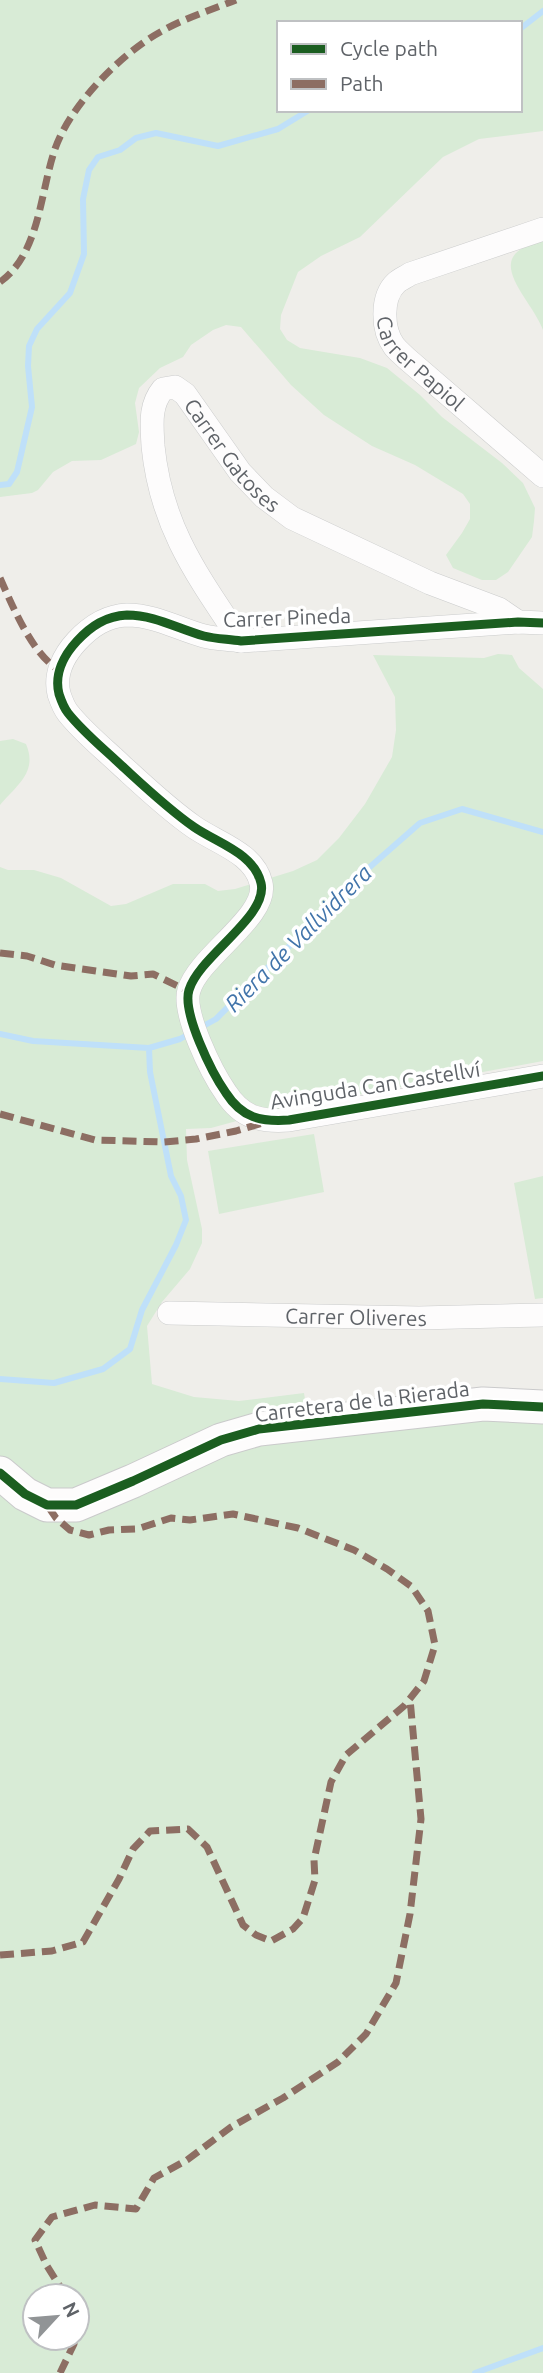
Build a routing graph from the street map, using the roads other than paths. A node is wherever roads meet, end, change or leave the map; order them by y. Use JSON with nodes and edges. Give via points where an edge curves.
{"nodes":[{"id":1,"x":543,"y":229,"type":"edge"},
{"id":2,"x":543,"y":476,"type":"edge"},
{"id":3,"x":518,"y":622,"type":"junction"},
{"id":4,"x":543,"y":623,"type":"edge"},
{"id":5,"x":241,"y":641,"type":"junction"},
{"id":6,"x":59,"y":670,"type":"joint"},
{"id":7,"x":543,"y":1076,"type":"edge"},
{"id":8,"x":169,"y":1313,"type":"dead end"},
{"id":9,"x":543,"y":1315,"type":"edge"},
{"id":10,"x":543,"y":1407,"type":"edge"},
{"id":11,"x":0,"y":1473,"type":"edge"}],
"edges":[{"from":1,"to":2,"type":"street","name":"Carrer Papiol","via":[[410,274],[395,284],[385,316],[393,345],[405,358]]},
{"from":3,"to":4,"type":"street","name":"Carrer Pineda"},
{"from":3,"to":5,"type":"street","name":"Carrer Pineda"},
{"from":3,"to":5,"type":"street","name":"Carrer Gatoses","via":[[499,609],[430,583],[292,518],[240,472],[186,394],[175,387],[163,389],[152,409],[161,493],[178,542]]},
{"from":5,"to":6,"type":"street","name":"Carrer Pineda","via":[[202,635],[148,617],[122,615],[87,631]]},
{"from":6,"to":7,"type":"street","name":"Avinguda Can Castellví","via":[[58,692],[65,710],[84,731],[176,814],[247,859],[259,876],[262,887],[254,909],[188,991],[190,1018],[200,1043],[230,1098],[249,1115],[266,1122],[289,1120]]},
{"from":8,"to":9,"type":"street","name":"Carrer Oliveres","via":[[419,1318]]},
{"from":10,"to":11,"type":"street","name":"Carretera de la Rierada","via":[[484,1404],[259,1429],[220,1440],[76,1505],[47,1505]]}]}
